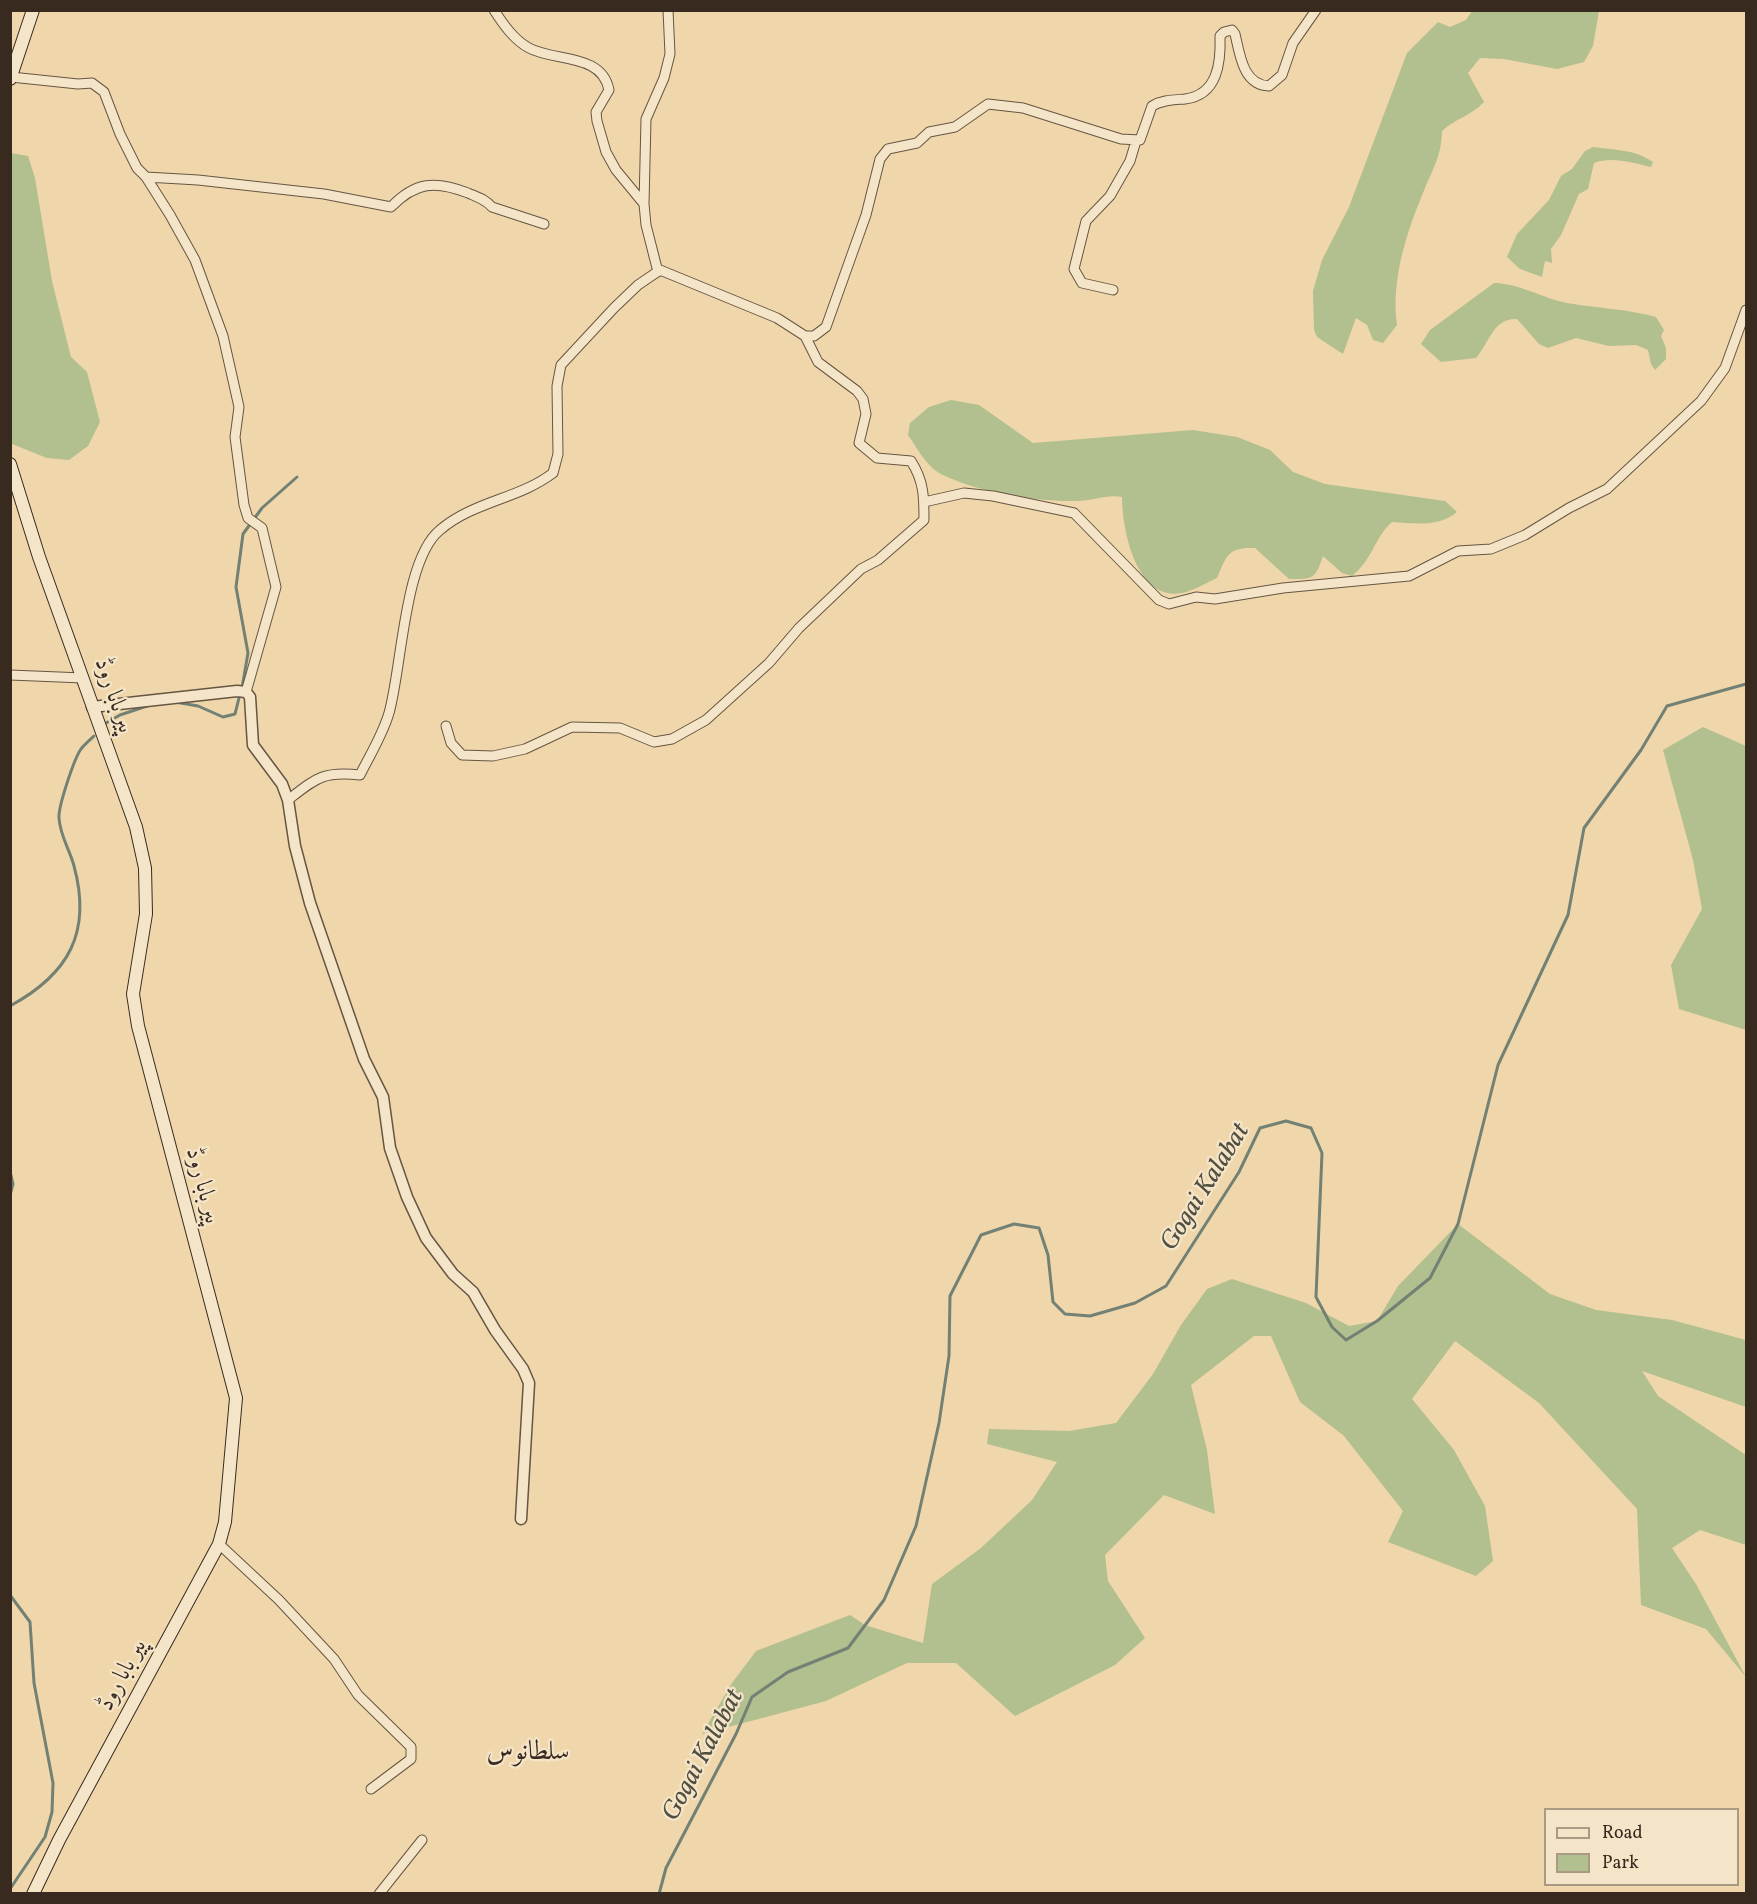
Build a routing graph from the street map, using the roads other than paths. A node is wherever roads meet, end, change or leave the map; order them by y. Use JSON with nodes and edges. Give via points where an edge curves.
{"nodes":[{"id":1,"x":33,"y":10,"type":"edge"},
{"id":2,"x":494,"y":10,"type":"edge"},
{"id":3,"x":668,"y":10,"type":"edge"},
{"id":4,"x":1316,"y":10,"type":"edge"},
{"id":5,"x":11,"y":78,"type":"edge"},
{"id":6,"x":1136,"y":141,"type":"junction"},
{"id":7,"x":146,"y":177,"type":"junction"},
{"id":8,"x":644,"y":204,"type":"junction"},
{"id":9,"x":544,"y":224,"type":"dead end"},
{"id":10,"x":658,"y":272,"type":"junction"},
{"id":11,"x":1113,"y":290,"type":"dead end"},
{"id":12,"x":1746,"y":310,"type":"edge"},
{"id":13,"x":805,"y":336,"type":"junction"},
{"id":14,"x":10,"y":464,"type":"edge"},
{"id":15,"x":924,"y":502,"type":"junction"},
{"id":16,"x":10,"y":675,"type":"edge"},
{"id":17,"x":83,"y":678,"type":"junction"},
{"id":18,"x":245,"y":692,"type":"junction"},
{"id":19,"x":92,"y":707,"type":"junction"},
{"id":20,"x":446,"y":726,"type":"dead end"},
{"id":21,"x":288,"y":800,"type":"junction"},
{"id":22,"x":521,"y":1519,"type":"dead end"},
{"id":23,"x":219,"y":1544,"type":"junction"},
{"id":24,"x":371,"y":1789,"type":"dead end"},
{"id":25,"x":422,"y":1840,"type":"dead end"},
{"id":26,"x":33,"y":1893,"type":"edge"},
{"id":27,"x":379,"y":1893,"type":"edge"}],
"edges":[{"from":1,"to":5,"type":"main road"},
{"from":2,"to":8,"type":"street","via":[[505,27],[528,48],[589,64],[608,81],[609,90],[596,112],[606,152]]},
{"from":3,"to":8,"type":"street","via":[[670,54],[646,118]]},
{"from":4,"to":6,"type":"street","via":[[1293,43],[1282,75],[1269,86],[1260,86],[1251,79],[1242,65],[1235,34],[1232,30],[1224,32],[1220,36],[1221,60],[1209,87],[1188,99],[1152,106],[1140,140]]},
{"from":5,"to":7,"type":"street","via":[[92,83],[104,92],[124,143]]},
{"from":6,"to":11,"type":"street","via":[[1130,161],[1110,196],[1086,221],[1075,258],[1074,269],[1082,283]]},
{"from":6,"to":13,"type":"street","via":[[1023,108],[988,104],[955,128],[938,129],[916,143],[888,149],[880,159],[866,215],[826,327],[814,336]]},
{"from":7,"to":9,"type":"street","via":[[324,194],[391,207],[406,192],[438,183]]},
{"from":7,"to":18,"type":"street","via":[[195,260],[223,336],[239,407],[237,465],[248,518],[262,528],[276,586]]},
{"from":8,"to":10,"type":"street"},
{"from":10,"to":13,"type":"street","via":[[777,318]]},
{"from":10,"to":21,"type":"street","via":[[614,308],[561,365],[557,386],[558,454],[553,472],[536,486],[468,510],[438,531],[422,556],[389,714],[360,775],[339,773],[316,778]]},
{"from":12,"to":15,"type":"street","via":[[1725,368],[1701,400],[1607,489],[1525,535],[1491,549],[1458,551],[1409,576],[1215,599],[1196,597],[1169,604],[1159,600],[1074,513],[993,496],[964,494]]},
{"from":13,"to":15,"type":"street","via":[[818,362],[863,399],[866,414],[858,443],[877,458],[911,461],[920,475]]},
{"from":14,"to":17,"type":"main road","name":"پیر بابا روڈ"},
{"from":15,"to":20,"type":"street","via":[[924,520],[878,560],[861,569],[799,628],[769,663],[706,720],[672,739],[654,742],[620,728],[572,727],[525,749],[494,756],[462,755],[450,743]]},
{"from":16,"to":17,"type":"street"},
{"from":17,"to":19,"type":"main road","name":"پیر بابا روڈ"},
{"from":18,"to":19,"type":"street"},
{"from":18,"to":21,"type":"street","via":[[250,697],[253,745],[282,784]]},
{"from":19,"to":23,"type":"main road","name":"پیر بابا روڈ","via":[[135,827],[145,868],[146,914],[133,994],[138,1026],[236,1398],[225,1522]]},
{"from":21,"to":22,"type":"street","via":[[310,903],[364,1059],[382,1097],[390,1148],[407,1197],[426,1238],[453,1274],[473,1292],[530,1383]]},
{"from":23,"to":24,"type":"street","via":[[334,1659],[358,1695],[411,1747],[411,1759]]},
{"from":23,"to":26,"type":"main road","name":"پیر بابا روڈ"},
{"from":25,"to":27,"type":"street"}]}
